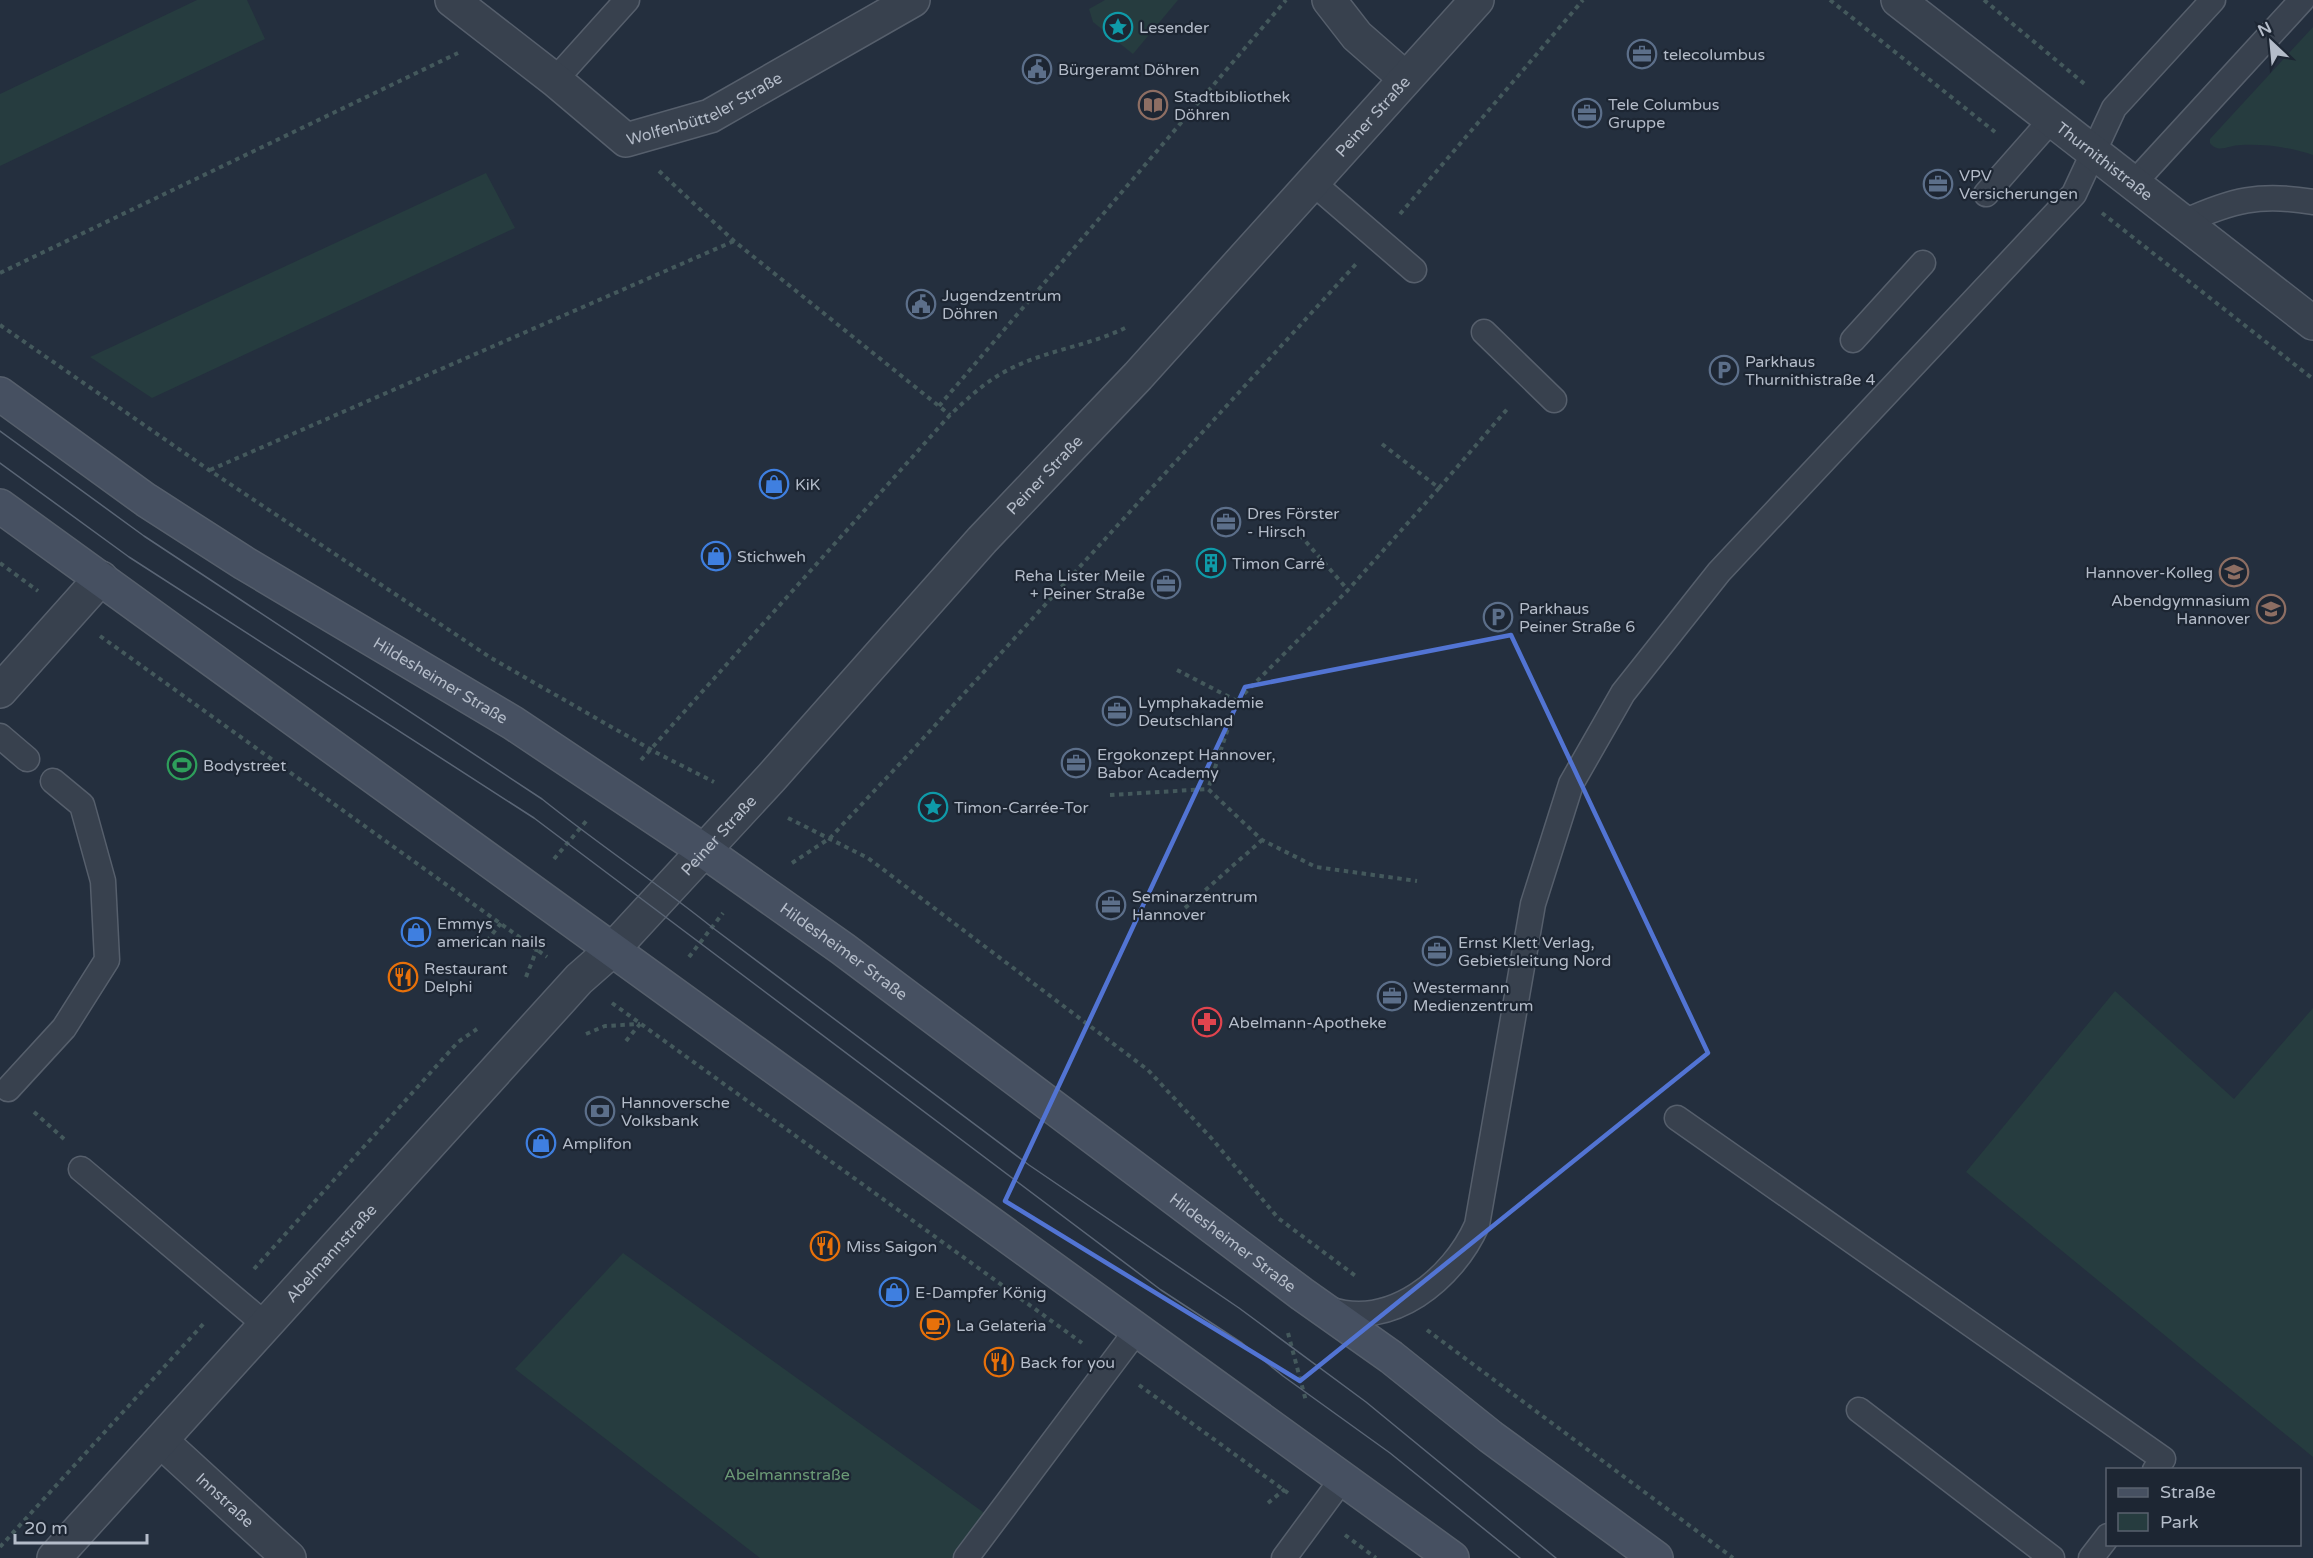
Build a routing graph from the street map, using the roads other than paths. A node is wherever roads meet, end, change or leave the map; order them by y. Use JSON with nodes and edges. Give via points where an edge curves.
{"nodes":[{"id":1,"x":452,"y":0,"type":"edge"},
{"id":2,"x":627,"y":0,"type":"edge"},
{"id":3,"x":913,"y":0,"type":"edge"},
{"id":4,"x":1329,"y":0,"type":"edge"},
{"id":5,"x":1477,"y":0,"type":"edge"},
{"id":6,"x":1898,"y":0,"type":"edge"},
{"id":7,"x":2212,"y":0,"type":"edge"},
{"id":8,"x":2302,"y":0,"type":"edge"},
{"id":9,"x":1406,"y":78,"type":"junction"},
{"id":10,"x":555,"y":80,"type":"junction"},
{"id":11,"x":2051,"y":120,"type":"junction"},
{"id":12,"x":2094,"y":152,"type":"junction"},
{"id":13,"x":1312,"y":182,"type":"junction"},
{"id":14,"x":2134,"y":183,"type":"junction"},
{"id":15,"x":1986,"y":194,"type":"dead end"},
{"id":16,"x":2313,"y":202,"type":"edge"},
{"id":17,"x":2184,"y":222,"type":"junction"},
{"id":18,"x":1923,"y":263,"type":"dead end"},
{"id":19,"x":1414,"y":270,"type":"dead end"},
{"id":20,"x":2313,"y":323,"type":"edge"},
{"id":21,"x":1484,"y":332,"type":"dead end"},
{"id":22,"x":1853,"y":340,"type":"dead end"},
{"id":23,"x":0,"y":394,"type":"edge"},
{"id":24,"x":1554,"y":400,"type":"dead end"},
{"id":25,"x":0,"y":506,"type":"edge"},
{"id":26,"x":101,"y":578,"type":"junction"},
{"id":27,"x":0,"y":692,"type":"edge"},
{"id":28,"x":0,"y":736,"type":"edge"},
{"id":29,"x":27,"y":759,"type":"dead end"},
{"id":30,"x":53,"y":781,"type":"dead end"},
{"id":31,"x":703,"y":850,"type":"junction"},
{"id":32,"x":612,"y":950,"type":"junction"},
{"id":33,"x":8,"y":1089,"type":"road end"},
{"id":34,"x":1677,"y":1118,"type":"dead end"},
{"id":35,"x":81,"y":1169,"type":"road end"},
{"id":36,"x":1312,"y":1300,"type":"junction"},
{"id":37,"x":267,"y":1326,"type":"junction"},
{"id":38,"x":1137,"y":1330,"type":"junction"},
{"id":39,"x":1859,"y":1410,"type":"dead end"},
{"id":40,"x":161,"y":1441,"type":"junction"},
{"id":41,"x":2156,"y":1468,"type":"edge"},
{"id":42,"x":1332,"y":1471,"type":"junction"},
{"id":43,"x":2106,"y":1539,"type":"edge"},
{"id":44,"x":54,"y":1558,"type":"edge"},
{"id":45,"x":289,"y":1558,"type":"edge"},
{"id":46,"x":966,"y":1558,"type":"edge"},
{"id":47,"x":1284,"y":1558,"type":"edge"},
{"id":48,"x":1452,"y":1558,"type":"edge"},
{"id":49,"x":1656,"y":1558,"type":"edge"},
{"id":50,"x":2052,"y":1558,"type":"edge"},
{"id":51,"x":2091,"y":1558,"type":"edge"}],
"edges":[{"from":1,"to":10,"type":"street","name":"Wolfenbütteler Straße"},
{"from":2,"to":10,"type":"lane"},
{"from":3,"to":10,"type":"street","name":"Wolfenbütteler Straße","via":[[710,116],[626,140]]},
{"from":4,"to":9,"type":"street","via":[[1357,36]]},
{"from":5,"to":9,"type":"street","name":"Peiner Straße"},
{"from":6,"to":11,"type":"street","name":"Thurnithistraße"},
{"from":7,"to":12,"type":"lane","via":[[2114,108]]},
{"from":8,"to":14,"type":"lane"},
{"from":9,"to":13,"type":"street","name":"Peiner Straße"},
{"from":11,"to":12,"type":"street","name":"Thurnithistraße"},
{"from":11,"to":15,"type":"lane"},
{"from":12,"to":14,"type":"street","name":"Thurnithistraße"},
{"from":12,"to":36,"type":"lane","via":[[2074,194],[1719,572],[1623,693],[1571,784],[1533,904],[1477,1225],[1470,1241],[1429,1288],[1394,1306],[1354,1315]]},
{"from":13,"to":19,"type":"lane"},
{"from":13,"to":31,"type":"street","name":"Peiner Straße"},
{"from":14,"to":17,"type":"street","name":"Thurnithistraße"},
{"from":16,"to":17,"type":"lane","via":[[2278,196],[2254,198],[2212,209]]},
{"from":17,"to":20,"type":"street","name":"Thurnithistraße"},
{"from":18,"to":22,"type":"lane"},
{"from":21,"to":24,"type":"lane"},
{"from":23,"to":31,"type":"main road","name":"Hildesheimer Straße","via":[[146,500],[513,723]]},
{"from":25,"to":26,"type":"main road"},
{"from":26,"to":27,"type":"street"},
{"from":26,"to":32,"type":"main road"},
{"from":28,"to":29,"type":"lane"},
{"from":30,"to":33,"type":"lane","via":[[82,805],[103,881],[107,960],[64,1028]]},
{"from":31,"to":32,"type":"street","name":"Peiner Straße"},
{"from":31,"to":36,"type":"main road","name":"Hildesheimer Straße","via":[[843,949]]},
{"from":32,"to":37,"type":"street","name":"Abelmannstraße","via":[[579,979]]},
{"from":32,"to":38,"type":"main road"},
{"from":34,"to":41,"type":"lane","via":[[2163,1459]]},
{"from":35,"to":37,"type":"lane"},
{"from":36,"to":49,"type":"main road","name":"Hildesheimer Straße"},
{"from":37,"to":40,"type":"street","name":"Abelmannstraße"},
{"from":38,"to":42,"type":"main road"},
{"from":38,"to":46,"type":"lane"},
{"from":39,"to":50,"type":"lane"},
{"from":40,"to":44,"type":"street","name":"Abelmannstraße"},
{"from":40,"to":45,"type":"street","name":"Innstraße"},
{"from":42,"to":47,"type":"lane","via":[[1316,1515]]},
{"from":42,"to":48,"type":"main road"},
{"from":43,"to":51,"type":"lane"}]}
